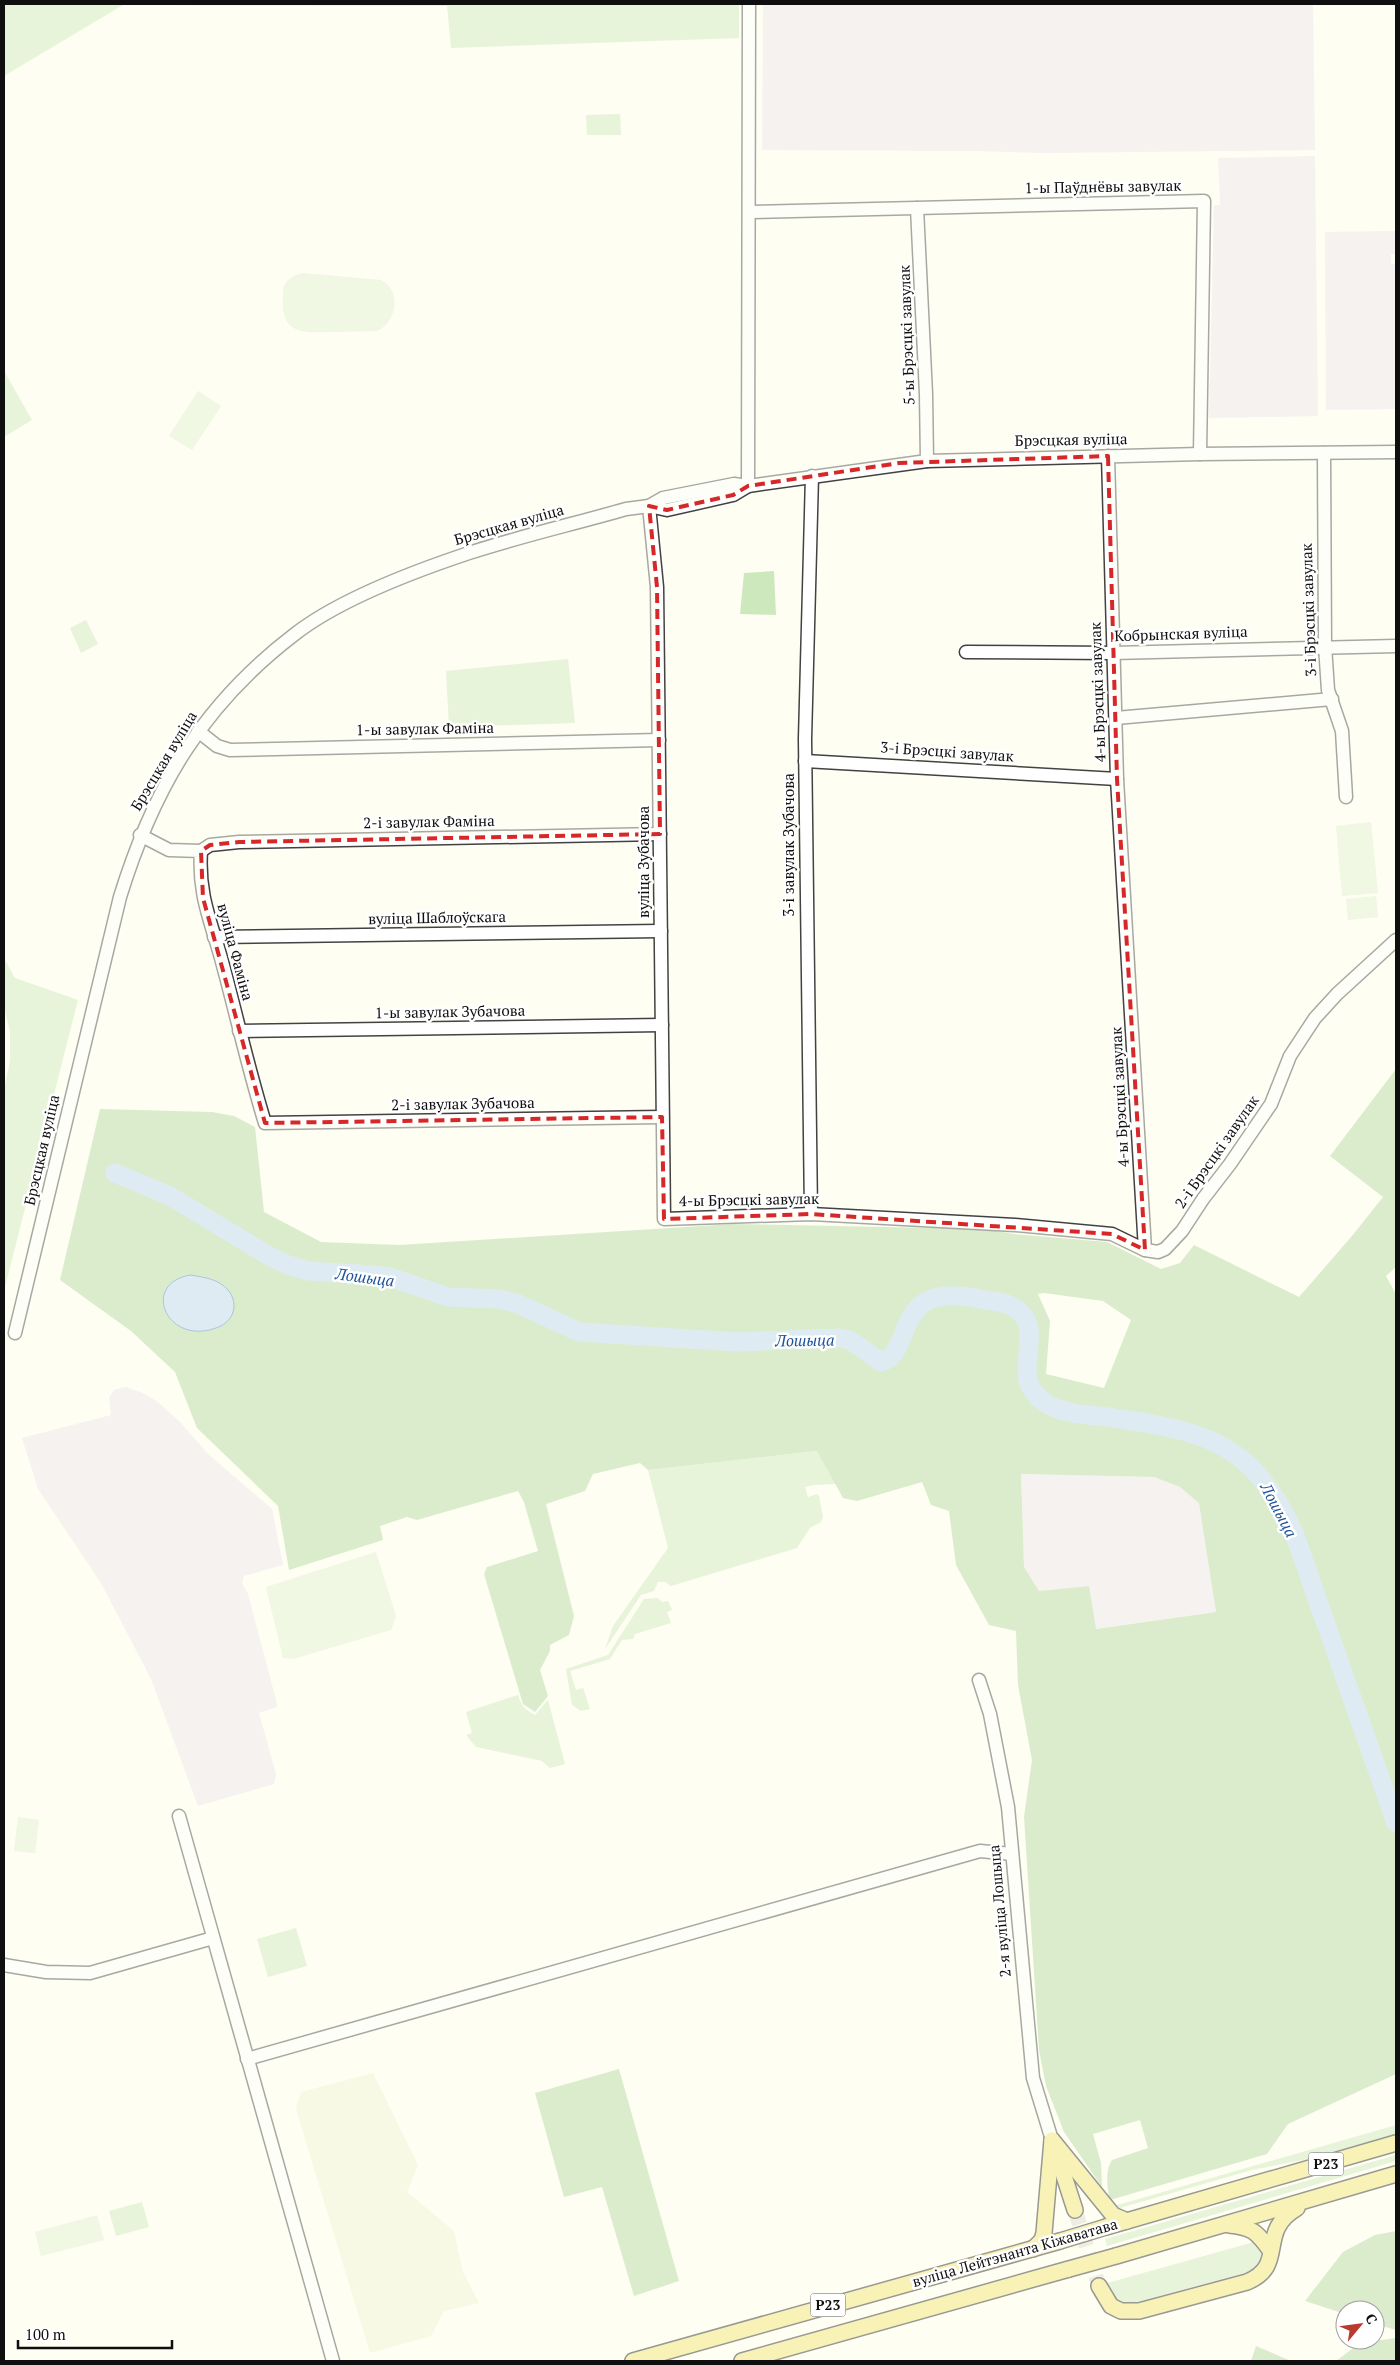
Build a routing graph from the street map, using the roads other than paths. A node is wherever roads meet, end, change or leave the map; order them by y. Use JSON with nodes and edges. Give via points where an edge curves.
{"nodes":[{"id":1,"x":748,"y":4,"type":"edge"},
{"id":2,"x":918,"y":208,"type":"junction"},
{"id":3,"x":750,"y":212,"type":"junction"},
{"id":4,"x":1396,"y":452,"type":"edge"},
{"id":5,"x":1324,"y":453,"type":"junction"},
{"id":6,"x":1200,"y":454,"type":"junction"},
{"id":7,"x":1108,"y":456,"type":"junction"},
{"id":8,"x":927,"y":461,"type":"junction"},
{"id":9,"x":812,"y":476,"type":"junction"},
{"id":10,"x":748,"y":486,"type":"junction"},
{"id":11,"x":649,"y":506,"type":"junction"},
{"id":12,"x":1325,"y":646,"type":"junction"},
{"id":13,"x":1396,"y":646,"type":"edge"},
{"id":14,"x":966,"y":652,"type":"dead end"},
{"id":15,"x":1113,"y":652,"type":"junction"},
{"id":16,"x":1332,"y":699,"type":"junction"},
{"id":17,"x":1116,"y":718,"type":"junction"},
{"id":18,"x":198,"y":731,"type":"junction"},
{"id":19,"x":659,"y":740,"type":"junction"},
{"id":20,"x":805,"y":761,"type":"junction"},
{"id":21,"x":1117,"y":779,"type":"junction"},
{"id":22,"x":1346,"y":797,"type":"dead end"},
{"id":23,"x":660,"y":834,"type":"junction"},
{"id":24,"x":140,"y":835,"type":"junction"},
{"id":25,"x":201,"y":850,"type":"junction"},
{"id":26,"x":660,"y":931,"type":"junction"},
{"id":27,"x":214,"y":936,"type":"junction"},
{"id":28,"x":1396,"y":940,"type":"edge"},
{"id":29,"x":662,"y":1025,"type":"junction"},
{"id":30,"x":239,"y":1031,"type":"junction"},
{"id":31,"x":662,"y":1117,"type":"junction"},
{"id":32,"x":266,"y":1123,"type":"joint"},
{"id":33,"x":811,"y":1214,"type":"junction"},
{"id":34,"x":664,"y":1219,"type":"joint"},
{"id":35,"x":1145,"y":1250,"type":"junction"},
{"id":36,"x":14,"y":1333,"type":"dead end"},
{"id":37,"x":979,"y":1680,"type":"dead end"},
{"id":38,"x":179,"y":1816,"type":"dead end"},
{"id":39,"x":1012,"y":1854,"type":"junction"},
{"id":40,"x":213,"y":1938,"type":"junction"},
{"id":41,"x":4,"y":1965,"type":"edge"},
{"id":42,"x":247,"y":2059,"type":"junction"},
{"id":43,"x":1052,"y":2140,"type":"junction"},
{"id":44,"x":1396,"y":2143,"type":"edge"},
{"id":45,"x":1396,"y":2174,"type":"edge"},
{"id":46,"x":1311,"y":2200,"type":"junction"},
{"id":47,"x":1075,"y":2210,"type":"tunnel mouth"},
{"id":48,"x":1127,"y":2221,"type":"junction"},
{"id":49,"x":1226,"y":2225,"type":"junction"},
{"id":50,"x":1033,"y":2248,"type":"junction"},
{"id":51,"x":1270,"y":2250,"type":"junction"},
{"id":52,"x":1099,"y":2286,"type":"tunnel mouth"},
{"id":53,"x":661,"y":2357,"type":"edge"},
{"id":54,"x":332,"y":2361,"type":"edge"},
{"id":55,"x":633,"y":2361,"type":"edge"},
{"id":56,"x":742,"y":2361,"type":"edge"}],
"edges":[{"from":1,"to":3,"type":"street"},
{"from":2,"to":3,"type":"street","name":"1-ы Паўднёвы завулак"},
{"from":2,"to":6,"type":"street","name":"1-ы Паўднёвы завулак","via":[[1204,201]]},
{"from":2,"to":8,"type":"street","name":"5-ы Брэсцкі завулак"},
{"from":3,"to":10,"type":"street"},
{"from":4,"to":5,"type":"street","name":"Брэсцкая вуліца"},
{"from":5,"to":6,"type":"street","name":"Брэсцкая вуліца"},
{"from":5,"to":12,"type":"street","name":"3-і Брэсцкі завулак"},
{"from":6,"to":7,"type":"street","name":"Брэсцкая вуліца"},
{"from":7,"to":8,"type":"street","name":"Брэсцкая вуліца"},
{"from":7,"to":15,"type":"street","name":"4-ы Брэсцкі завулак"},
{"from":8,"to":9,"type":"street","name":"Брэсцкая вуліца"},
{"from":9,"to":10,"type":"street","name":"Брэсцкая вуліца"},
{"from":9,"to":20,"type":"street","name":"3-і завулак Зубачова"},
{"from":10,"to":11,"type":"street","name":"Брэсцкая вуліца","via":[[733,495],[667,510]]},
{"from":11,"to":18,"type":"street","name":"Брэсцкая вуліца","via":[[626,509],[469,553],[369,592],[295,634],[244,677]]},
{"from":11,"to":19,"type":"street","name":"вуліца Зубачова","via":[[658,587]]},
{"from":12,"to":13,"type":"street","name":"Кобрынская вуліца"},
{"from":12,"to":15,"type":"street","name":"Кобрынская вуліца"},
{"from":12,"to":16,"type":"street","name":"3-і Брэсцкі завулак","via":[[1328,690]]},
{"from":14,"to":15,"type":"street","name":"Кобрынская вуліца"},
{"from":15,"to":17,"type":"street","name":"4-ы Брэсцкі завулак"},
{"from":16,"to":17,"type":"street"},
{"from":16,"to":22,"type":"street","name":"3-і Брэсцкі завулак","via":[[1342,731]]},
{"from":17,"to":21,"type":"street","name":"4-ы Брэсцкі завулак"},
{"from":18,"to":19,"type":"street","name":"1-ы завулак Фаміна","via":[[217,746],[230,750]]},
{"from":18,"to":24,"type":"street","name":"Брэсцкая вуліца","via":[[156,800]]},
{"from":19,"to":23,"type":"street","name":"вуліца Зубачова"},
{"from":20,"to":21,"type":"street","name":"3-і Брэсцкі завулак"},
{"from":20,"to":33,"type":"street","name":"3-і завулак Зубачова"},
{"from":21,"to":35,"type":"street","name":"4-ы Брэсцкі завулак"},
{"from":23,"to":25,"type":"street","name":"2-і завулак Фаміна","via":[[239,842],[210,845]]},
{"from":23,"to":26,"type":"street","name":"вуліца Зубачова"},
{"from":24,"to":25,"type":"street","via":[[170,850]]},
{"from":24,"to":36,"type":"street","name":"Брэсцкая вуліца","via":[[120,897]]},
{"from":25,"to":27,"type":"street","name":"вуліца Фаміна","via":[[199,874]]},
{"from":26,"to":27,"type":"street","name":"вуліца Шаблоўскага"},
{"from":26,"to":29,"type":"street","name":"вуліца Зубачова"},
{"from":27,"to":30,"type":"street","name":"вуліца Фаміна"},
{"from":28,"to":35,"type":"street","name":"2-і Брэсцкі завулак","via":[[1315,1018],[1290,1056],[1271,1104],[1182,1231],[1165,1249],[1158,1252]]},
{"from":29,"to":30,"type":"street","name":"1-ы завулак Зубачова"},
{"from":29,"to":31,"type":"street","name":"вуліца Зубачова"},
{"from":30,"to":32,"type":"street","name":"вуліца Фаміна"},
{"from":31,"to":32,"type":"street","name":"2-і завулак Зубачова"},
{"from":31,"to":34,"type":"street","name":"вуліца Зубачова"},
{"from":33,"to":34,"type":"street","name":"4-ы Брэсцкі завулак"},
{"from":33,"to":35,"type":"street","name":"4-ы Брэсцкі завулак","via":[[1015,1225],[1112,1234]]},
{"from":37,"to":39,"type":"street","name":"2-я вуліца Лошыца","via":[[990,1714],[1008,1807]]},
{"from":38,"to":40,"type":"street"},
{"from":39,"to":42,"type":"street","via":[[980,1851]]},
{"from":39,"to":43,"type":"street","name":"2-я вуліца Лошыца","via":[[1033,2078]]},
{"from":40,"to":41,"type":"street","via":[[90,1973],[46,1972]]},
{"from":40,"to":42,"type":"street"},
{"from":42,"to":54,"type":"street"},
{"from":43,"to":47,"type":"main road"},
{"from":43,"to":48,"type":"main road","via":[[1114,2215]]},
{"from":43,"to":50,"type":"main road","via":[[1044,2233],[1042,2240]]},
{"from":44,"to":48,"type":"main road","name":"вуліца Лейтэнанта Кіжаватава","number":"Р23"},
{"from":45,"to":46,"type":"main road","name":"вуліца Лейтэнанта Кіжаватава","number":"Р23"},
{"from":46,"to":49,"type":"main road","name":"вуліца Лейтэнанта Кіжаватава","number":"Р23"},
{"from":46,"to":51,"type":"main road","via":[[1279,2222]]},
{"from":48,"to":50,"type":"main road","name":"вуліца Лейтэнанта Кіжаватава","number":"Р23","bridge":true},
{"from":49,"to":51,"type":"main road","via":[[1258,2234]]},
{"from":49,"to":56,"type":"main road","name":"вуліца Лейтэнанта Кіжаватава","number":"Р23","bridge":true},
{"from":50,"to":53,"type":"main road","name":"вуліца Лейтэнанта Кіжаватава","number":"Р23"},
{"from":51,"to":52,"type":"main road","via":[[1267,2267],[1256,2278],[1139,2311],[1120,2311],[1110,2306]]},
{"from":53,"to":55,"type":"main road","name":"вуліца Лейтэнанта Кіжаватава","number":"Р23"}]}
